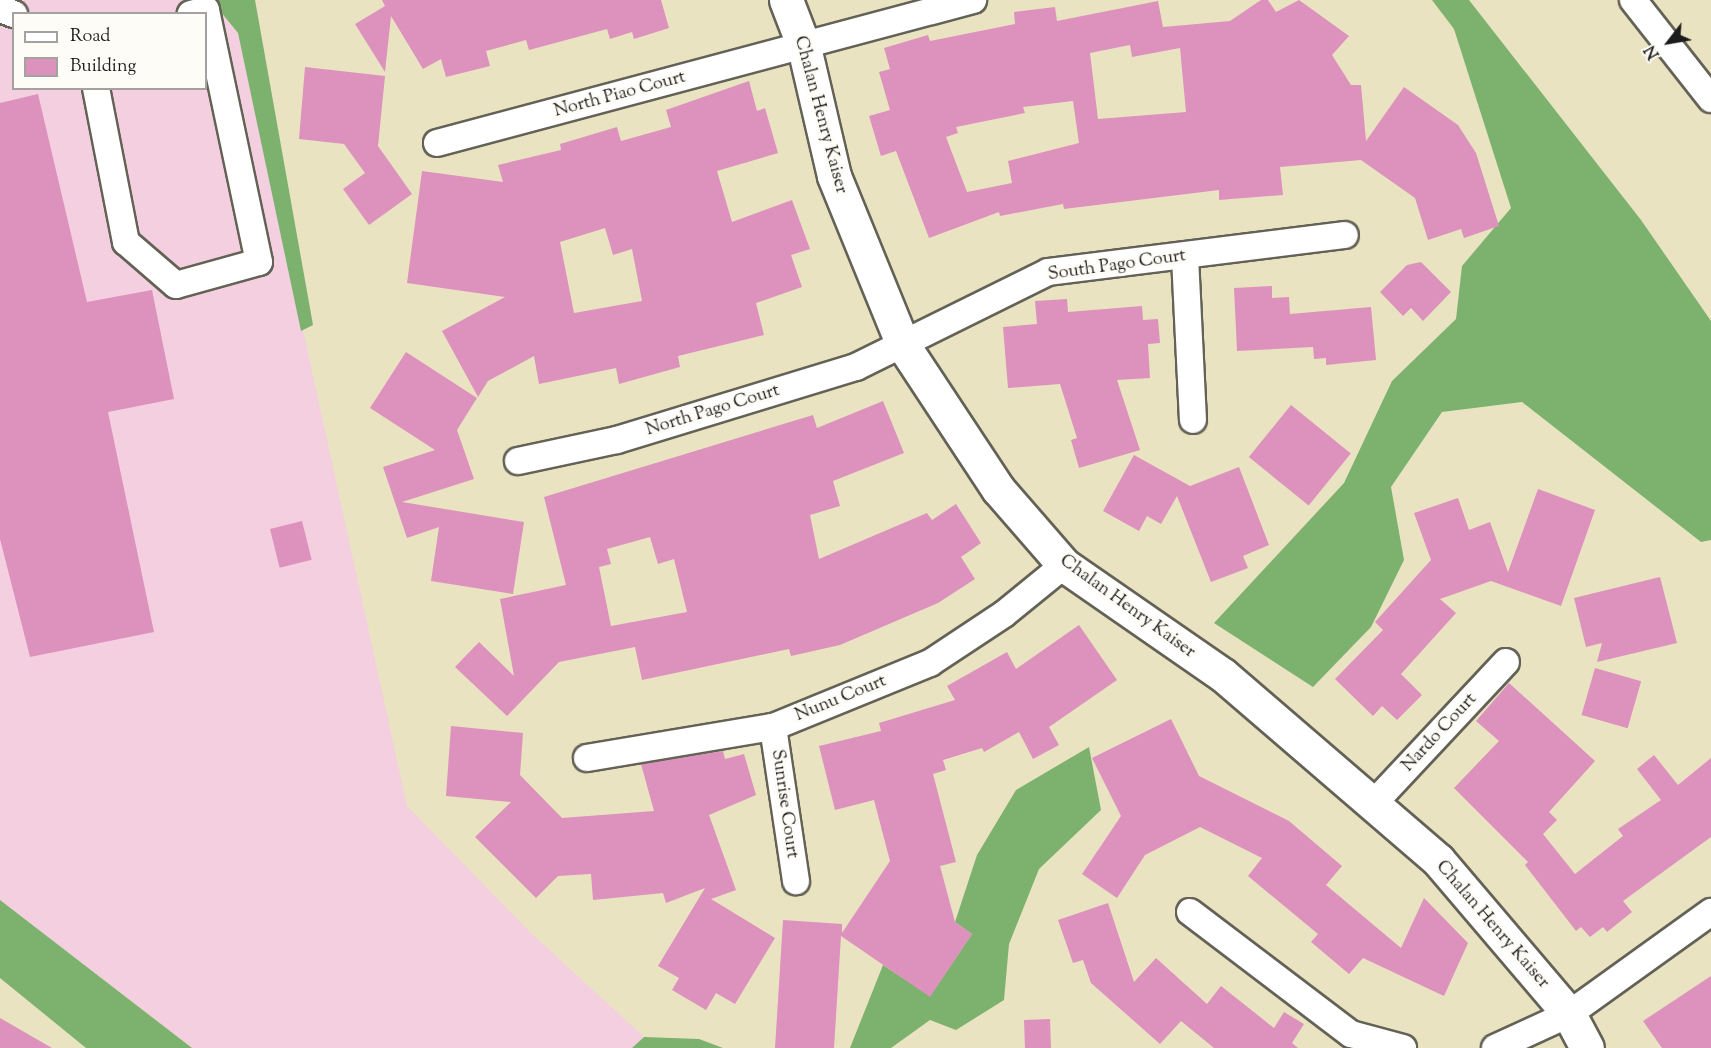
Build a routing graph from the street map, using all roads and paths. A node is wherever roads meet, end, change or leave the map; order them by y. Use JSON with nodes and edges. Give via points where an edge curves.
{"nodes":[{"id":1,"x":786,"y":0,"type":"edge"},
{"id":2,"x":973,"y":0,"type":"edge"},
{"id":3,"x":1633,"y":0,"type":"edge"},
{"id":4,"x":207,"y":15,"type":"edge"},
{"id":5,"x":804,"y":47,"type":"junction"},
{"id":6,"x":96,"y":90,"type":"edge"},
{"id":7,"x":1711,"y":99,"type":"edge"},
{"id":8,"x":437,"y":143,"type":"dead end"},
{"id":9,"x":1345,"y":235,"type":"dead end"},
{"id":10,"x":1185,"y":257,"type":"junction"},
{"id":11,"x":903,"y":345,"type":"junction"},
{"id":12,"x":1193,"y":420,"type":"dead end"},
{"id":13,"x":518,"y":461,"type":"dead end"},
{"id":14,"x":1064,"y":565,"type":"junction"},
{"id":15,"x":1506,"y":662,"type":"dead end"},
{"id":16,"x":773,"y":727,"type":"junction"},
{"id":17,"x":587,"y":758,"type":"dead end"},
{"id":18,"x":1374,"y":803,"type":"junction"},
{"id":19,"x":796,"y":881,"type":"dead end"},
{"id":20,"x":1190,"y":912,"type":"dead end"},
{"id":21,"x":1711,"y":912,"type":"edge"},
{"id":22,"x":1569,"y":1014,"type":"junction"},
{"id":23,"x":1403,"y":1048,"type":"edge"},
{"id":24,"x":1495,"y":1048,"type":"edge"},
{"id":25,"x":1587,"y":1048,"type":"edge"}],
"edges":[{"from":1,"to":5,"type":"street","name":"Chalan Henry Kaiser"},
{"from":2,"to":5,"type":"street","name":"North Piao Court"},
{"from":3,"to":7,"type":"street"},
{"from":4,"to":6,"type":"street","via":[[259,262],[176,285],[126,242]]},
{"from":5,"to":8,"type":"street","name":"North Piao Court"},
{"from":5,"to":11,"type":"street","name":"Chalan Henry Kaiser","via":[[834,176]]},
{"from":9,"to":10,"type":"street","name":"South Pago Court"},
{"from":10,"to":11,"type":"street","name":"South Pago Court","via":[[1048,272]]},
{"from":10,"to":12,"type":"street"},
{"from":11,"to":13,"type":"street","name":"North Pago Court","via":[[856,367],[753,401],[617,440]]},
{"from":11,"to":14,"type":"street","name":"Chalan Henry Kaiser","via":[[998,489]]},
{"from":14,"to":16,"type":"street","name":"Nunu Court","via":[[1004,614],[930,663]]},
{"from":14,"to":18,"type":"street","name":"Chalan Henry Kaiser","via":[[1223,675]]},
{"from":15,"to":18,"type":"street","name":"Nardo Court"},
{"from":16,"to":17,"type":"street","name":"Nunu Court"},
{"from":16,"to":19,"type":"street","name":"Sunrise Court"},
{"from":18,"to":22,"type":"street","name":"Chalan Henry Kaiser","via":[[1438,860]]},
{"from":20,"to":23,"type":"street","via":[[1351,1034]]},
{"from":21,"to":22,"type":"street"},
{"from":22,"to":24,"type":"street"},
{"from":22,"to":25,"type":"street","name":"Chalan Henry Kaiser"}]}
